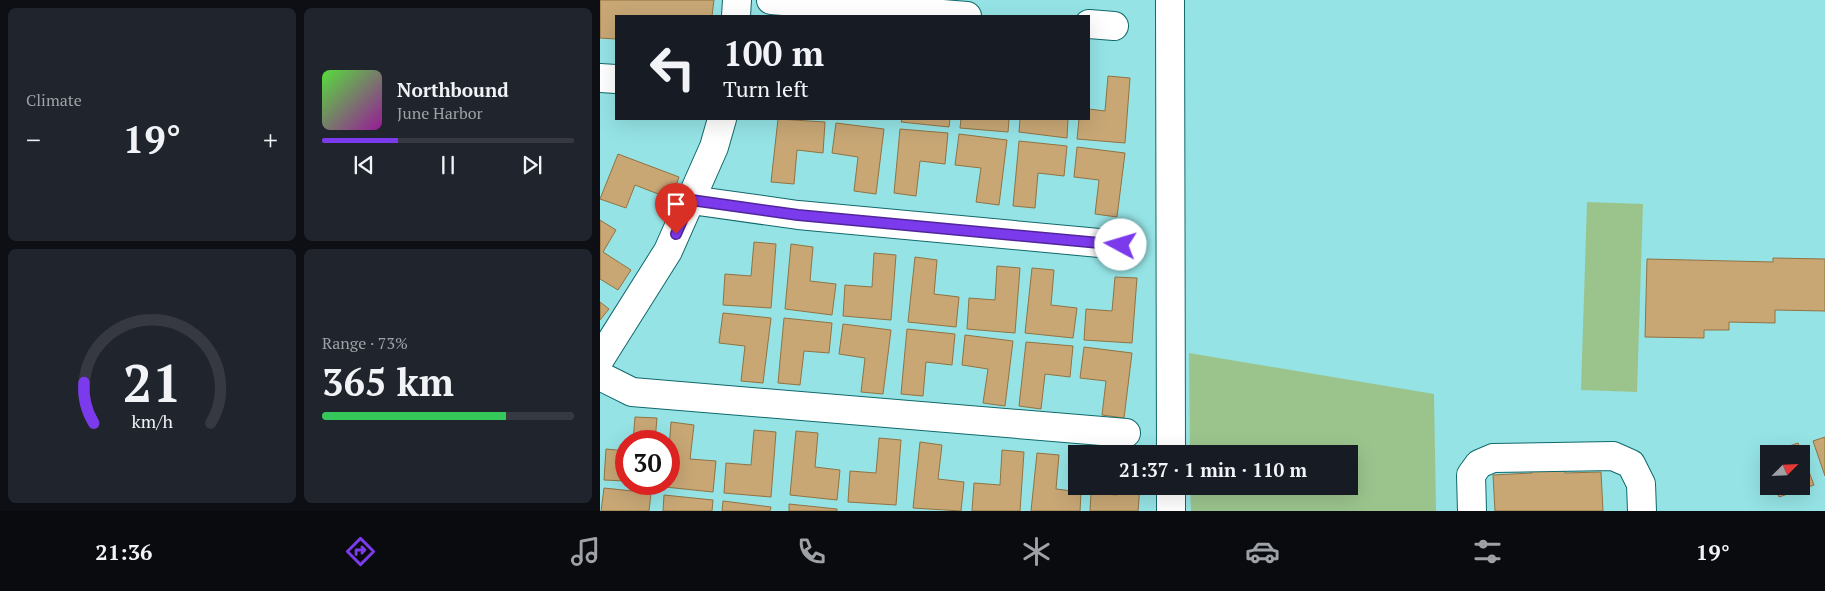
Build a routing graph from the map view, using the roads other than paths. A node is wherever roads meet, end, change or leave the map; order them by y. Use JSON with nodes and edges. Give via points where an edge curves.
{"nodes":[{"id":1,"x":738,"y":0,"type":"edge"},
{"id":2,"x":771,"y":0,"type":"edge"},
{"id":3,"x":1170,"y":0,"type":"edge"},
{"id":4,"x":736,"y":15,"type":"edge"},
{"id":5,"x":955,"y":15,"type":"edge"},
{"id":6,"x":600,"y":78,"type":"edge"},
{"id":7,"x":615,"y":79,"type":"edge"},
{"id":8,"x":722,"y":120,"type":"edge"},
{"id":9,"x":691,"y":200,"type":"junction"},
{"id":10,"x":1121,"y":245,"type":"dead end"},
{"id":11,"x":600,"y":359,"type":"edge"},
{"id":12,"x":600,"y":376,"type":"edge"},
{"id":13,"x":1126,"y":434,"type":"dead end"},
{"id":14,"x":1171,"y":445,"type":"edge"},
{"id":15,"x":1171,"y":495,"type":"edge"},
{"id":16,"x":1172,"y":511,"type":"edge"},
{"id":17,"x":1472,"y":511,"type":"edge"},
{"id":18,"x":1642,"y":511,"type":"edge"}],
"edges":[{"from":1,"to":4,"type":"street"},
{"from":2,"to":5,"type":"street"},
{"from":3,"to":14,"type":"street"},
{"from":6,"to":7,"type":"street"},
{"from":8,"to":9,"type":"street"},
{"from":9,"to":10,"type":"street","via":[[798,215]]},
{"from":9,"to":11,"type":"street","via":[[668,251]]},
{"from":12,"to":13,"type":"street","via":[[632,392]]},
{"from":15,"to":16,"type":"street"},
{"from":17,"to":18,"type":"street","via":[[1471,476],[1479,464],[1493,458],[1613,456],[1631,464],[1641,484]]}]}
